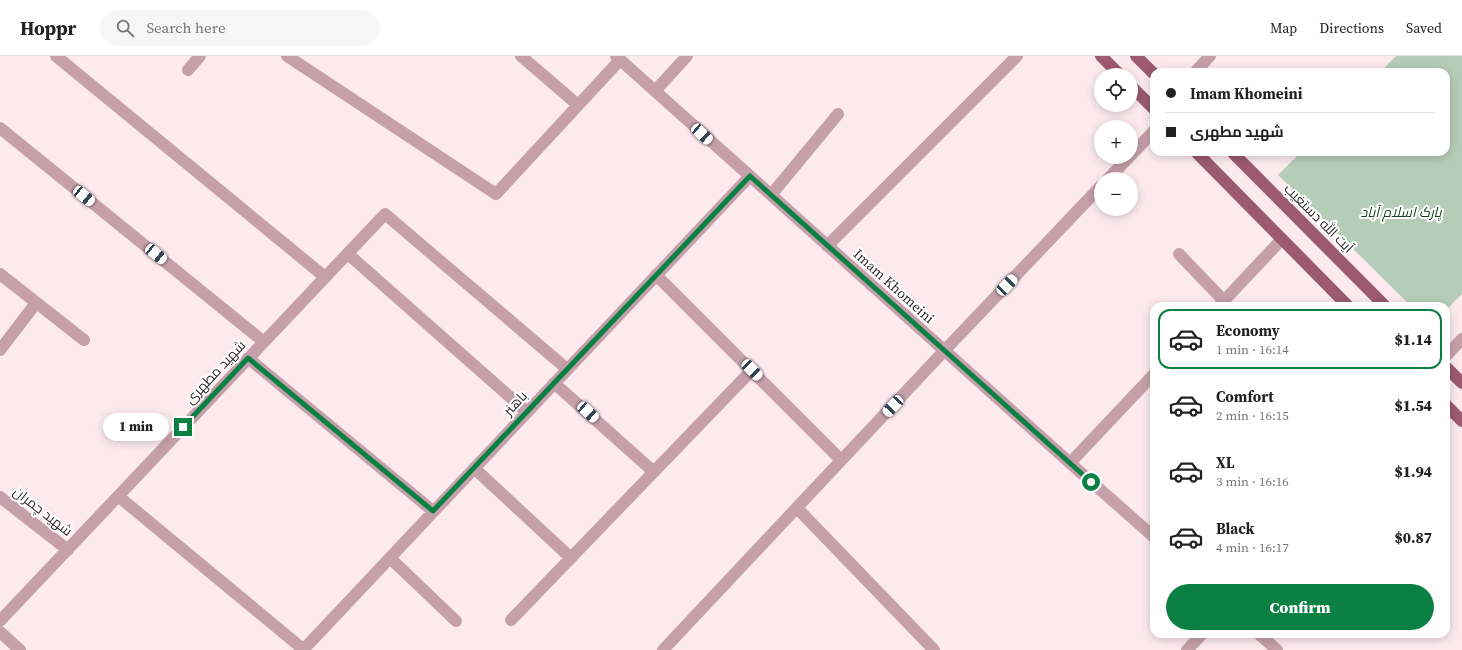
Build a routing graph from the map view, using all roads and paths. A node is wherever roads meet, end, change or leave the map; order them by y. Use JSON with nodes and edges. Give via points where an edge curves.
{"nodes":[{"id":1,"x":56,"y":56,"type":"edge"},
{"id":2,"x":200,"y":56,"type":"edge"},
{"id":3,"x":287,"y":56,"type":"edge"},
{"id":4,"x":521,"y":56,"type":"edge"},
{"id":5,"x":687,"y":56,"type":"edge"},
{"id":6,"x":1017,"y":56,"type":"edge"},
{"id":7,"x":1101,"y":56,"type":"edge"},
{"id":8,"x":1136,"y":56,"type":"edge"},
{"id":9,"x":1210,"y":56,"type":"edge"},
{"id":10,"x":618,"y":58,"type":"edge"},
{"id":11,"x":1113,"y":68,"type":"edge"},
{"id":12,"x":1199,"y":68,"type":"edge"},
{"id":13,"x":188,"y":70,"type":"dead end"},
{"id":14,"x":1150,"y":70,"type":"edge"},
{"id":15,"x":655,"y":91,"type":"junction"},
{"id":16,"x":1138,"y":93,"type":"edge"},
{"id":17,"x":578,"y":105,"type":"junction"},
{"id":18,"x":1150,"y":105,"type":"edge"},
{"id":19,"x":838,"y":114,"type":"dead end"},
{"id":20,"x":0,"y":128,"type":"edge"},
{"id":21,"x":1150,"y":135,"type":"edge"},
{"id":22,"x":1138,"y":148,"type":"edge"},
{"id":23,"x":1200,"y":156,"type":"edge"},
{"id":24,"x":1236,"y":156,"type":"edge"},
{"id":25,"x":1122,"y":164,"type":"edge"},
{"id":26,"x":1115,"y":172,"type":"edge"},
{"id":27,"x":750,"y":176,"type":"junction"},
{"id":28,"x":1094,"y":193,"type":"edge"},
{"id":29,"x":771,"y":195,"type":"junction"},
{"id":30,"x":1282,"y":239,"type":"junction"},
{"id":31,"x":827,"y":246,"type":"junction"},
{"id":32,"x":348,"y":254,"type":"junction"},
{"id":33,"x":1179,"y":254,"type":"dead end"},
{"id":34,"x":0,"y":274,"type":"edge"},
{"id":35,"x":656,"y":275,"type":"junction"},
{"id":36,"x":325,"y":277,"type":"junction"},
{"id":37,"x":36,"y":302,"type":"junction"},
{"id":38,"x":1220,"y":302,"type":"edge"},
{"id":39,"x":1222,"y":302,"type":"edge"},
{"id":40,"x":1344,"y":302,"type":"edge"},
{"id":41,"x":1381,"y":302,"type":"edge"},
{"id":42,"x":1462,"y":339,"type":"edge"},
{"id":43,"x":84,"y":340,"type":"dead end"},
{"id":44,"x":264,"y":342,"type":"junction"},
{"id":45,"x":0,"y":350,"type":"edge"},
{"id":46,"x":944,"y":351,"type":"junction"},
{"id":47,"x":1450,"y":352,"type":"edge"},
{"id":48,"x":248,"y":358,"type":"junction"},
{"id":49,"x":568,"y":369,"type":"junction"},
{"id":50,"x":752,"y":370,"type":"junction"},
{"id":51,"x":1450,"y":371,"type":"edge"},
{"id":52,"x":1150,"y":378,"type":"edge"},
{"id":53,"x":554,"y":383,"type":"junction"},
{"id":54,"x":1462,"y":383,"type":"edge"},
{"id":55,"x":1450,"y":408,"type":"edge"},
{"id":56,"x":527,"y":412,"type":"junction"},
{"id":57,"x":1462,"y":421,"type":"edge"},
{"id":58,"x":842,"y":460,"type":"junction"},
{"id":59,"x":1070,"y":463,"type":"junction"},
{"id":60,"x":474,"y":468,"type":"junction"},
{"id":61,"x":654,"y":472,"type":"junction"},
{"id":62,"x":118,"y":496,"type":"junction"},
{"id":63,"x":0,"y":497,"type":"edge"},
{"id":64,"x":797,"y":508,"type":"junction"},
{"id":65,"x":433,"y":511,"type":"junction"},
{"id":66,"x":1150,"y":533,"type":"edge"},
{"id":67,"x":68,"y":550,"type":"junction"},
{"id":68,"x":390,"y":558,"type":"junction"},
{"id":69,"x":571,"y":558,"type":"junction"},
{"id":70,"x":512,"y":620,"type":"dead end"},
{"id":71,"x":0,"y":621,"type":"edge"},
{"id":72,"x":456,"y":621,"type":"dead end"},
{"id":73,"x":0,"y":632,"type":"edge"},
{"id":74,"x":1198,"y":638,"type":"edge"},
{"id":75,"x":1264,"y":638,"type":"edge"},
{"id":76,"x":667,"y":649,"type":"edge"},
{"id":77,"x":20,"y":650,"type":"edge"},
{"id":78,"x":303,"y":650,"type":"edge"},
{"id":79,"x":934,"y":650,"type":"edge"},
{"id":80,"x":1187,"y":650,"type":"edge"},
{"id":81,"x":1277,"y":650,"type":"edge"}],
"edges":[{"from":1,"to":36,"type":"street"},
{"from":2,"to":13,"type":"street"},
{"from":3,"to":17,"type":"street","via":[[496,194]]},
{"from":4,"to":17,"type":"street"},
{"from":5,"to":15,"type":"street"},
{"from":6,"to":31,"type":"street"},
{"from":7,"to":11,"type":"main road"},
{"from":8,"to":14,"type":"main road"},
{"from":9,"to":12,"type":"street"},
{"from":10,"to":15,"type":"street","name":"Imam Khomeini"},
{"from":10,"to":17,"type":"street"},
{"from":15,"to":27,"type":"street","name":"Imam Khomeini"},
{"from":16,"to":18,"type":"main road"},
{"from":19,"to":29,"type":"street"},
{"from":20,"to":44,"type":"street"},
{"from":21,"to":22,"type":"street"},
{"from":23,"to":30,"type":"main road"},
{"from":24,"to":41,"type":"main road","name":"آیت الله دستغیب"},
{"from":25,"to":26,"type":"street"},
{"from":27,"to":29,"type":"street","name":"Imam Khomeini"},
{"from":27,"to":35,"type":"street","name":"باهنر"},
{"from":28,"to":46,"type":"street"},
{"from":29,"to":31,"type":"street","name":"Imam Khomeini"},
{"from":30,"to":39,"type":"street"},
{"from":30,"to":40,"type":"main road"},
{"from":31,"to":46,"type":"street","name":"Imam Khomeini"},
{"from":32,"to":36,"type":"street","name":"شهید مطهری"},
{"from":32,"to":49,"type":"street","name":"شهید مطهری","via":[[385,214]]},
{"from":32,"to":56,"type":"street"},
{"from":33,"to":38,"type":"street"},
{"from":34,"to":37,"type":"street"},
{"from":35,"to":49,"type":"street","name":"باهنر"},
{"from":35,"to":50,"type":"street"},
{"from":36,"to":44,"type":"street","name":"شهید مطهری"},
{"from":37,"to":43,"type":"street"},
{"from":37,"to":45,"type":"street"},
{"from":42,"to":47,"type":"street"},
{"from":44,"to":48,"type":"street","name":"شهید مطهری"},
{"from":46,"to":58,"type":"street"},
{"from":46,"to":59,"type":"street","name":"Imam Khomeini"},
{"from":48,"to":62,"type":"street","name":"شهید مطهری"},
{"from":48,"to":65,"type":"street"},
{"from":49,"to":53,"type":"street","name":"باهنر"},
{"from":50,"to":58,"type":"street"},
{"from":50,"to":61,"type":"street"},
{"from":51,"to":54,"type":"main road"},
{"from":52,"to":59,"type":"street"},
{"from":53,"to":56,"type":"street","name":"باهنر"},
{"from":53,"to":61,"type":"street"},
{"from":55,"to":57,"type":"main road"},
{"from":56,"to":60,"type":"street","name":"باهنر"},
{"from":58,"to":64,"type":"street"},
{"from":59,"to":66,"type":"street","name":"Imam Khomeini"},
{"from":60,"to":65,"type":"street","name":"باهنر"},
{"from":60,"to":69,"type":"street"},
{"from":61,"to":69,"type":"street"},
{"from":62,"to":67,"type":"street","name":"شهید مطهری"},
{"from":62,"to":78,"type":"street"},
{"from":63,"to":67,"type":"street","name":"شهید چمران"},
{"from":64,"to":76,"type":"street"},
{"from":64,"to":79,"type":"street"},
{"from":65,"to":68,"type":"street","name":"باهنر"},
{"from":67,"to":71,"type":"street","name":"شهید مطهری"},
{"from":68,"to":72,"type":"street"},
{"from":68,"to":78,"type":"street","name":"باهنر"},
{"from":69,"to":70,"type":"street"},
{"from":73,"to":77,"type":"street"},
{"from":74,"to":80,"type":"street"},
{"from":75,"to":81,"type":"street"}]}
